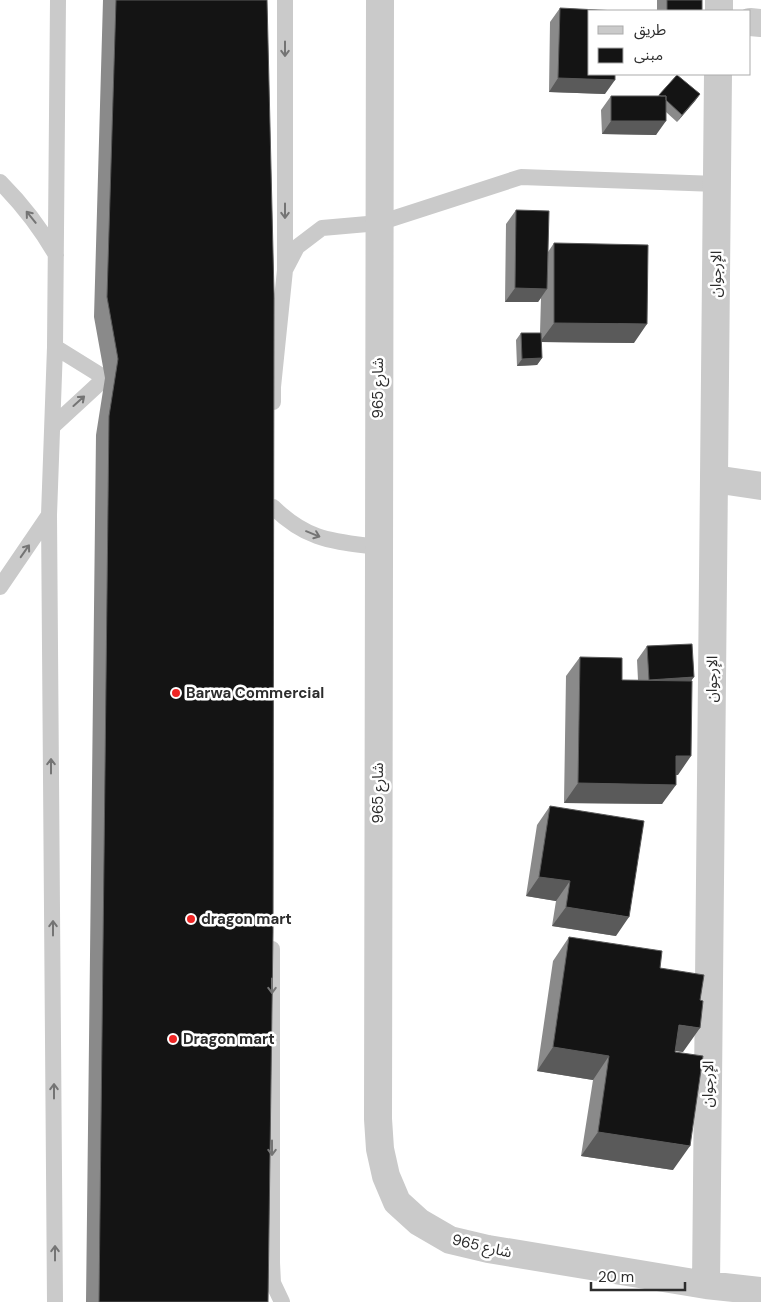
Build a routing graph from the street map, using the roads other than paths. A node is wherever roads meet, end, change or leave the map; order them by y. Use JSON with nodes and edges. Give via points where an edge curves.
{"nodes":[{"id":1,"x":58,"y":0,"type":"edge"},
{"id":2,"x":285,"y":0,"type":"edge"},
{"id":3,"x":380,"y":0,"type":"edge"},
{"id":4,"x":718,"y":75,"type":"edge"},
{"id":5,"x":0,"y":182,"type":"edge"},
{"id":6,"x":717,"y":184,"type":"junction"},
{"id":7,"x":379,"y":223,"type":"junction"},
{"id":8,"x":56,"y":255,"type":"junction"},
{"id":9,"x":285,"y":270,"type":"junction"},
{"id":10,"x":55,"y":347,"type":"junction"},
{"id":11,"x":273,"y":414,"type":"edge"},
{"id":12,"x":54,"y":425,"type":"junction"},
{"id":13,"x":714,"y":479,"type":"junction"},
{"id":14,"x":761,"y":486,"type":"edge"},
{"id":15,"x":273,"y":489,"type":"edge"},
{"id":16,"x":273,"y":507,"type":"junction"},
{"id":17,"x":49,"y":515,"type":"junction"},
{"id":18,"x":273,"y":527,"type":"edge"},
{"id":19,"x":378,"y":546,"type":"junction"},
{"id":20,"x":0,"y":587,"type":"edge"},
{"id":21,"x":272,"y":935,"type":"edge"},
{"id":22,"x":706,"y":1284,"type":"junction"},
{"id":23,"x":761,"y":1291,"type":"edge"},
{"id":24,"x":56,"y":1302,"type":"edge"},
{"id":25,"x":282,"y":1302,"type":"edge"}],
"edges":[{"from":1,"to":8,"type":"lane"},
{"from":2,"to":9,"type":"lane","one_way":true},
{"from":3,"to":7,"type":"street","name":"شارع 965"},
{"from":4,"to":6,"type":"street","name":"الإرجوان"},
{"from":8,"to":5,"type":"lane","one_way":true,"via":[[40,228]]},
{"from":6,"to":7,"type":"lane","via":[[521,177]]},
{"from":6,"to":13,"type":"street","name":"الإرجوان"},
{"from":7,"to":9,"type":"lane","via":[[322,228],[298,247]]},
{"from":7,"to":19,"type":"street","name":"شارع 965"},
{"from":8,"to":10,"type":"lane"},
{"from":9,"to":11,"type":"lane","via":[[267,386]]},
{"from":10,"to":12,"type":"lane"},
{"from":12,"to":10,"type":"lane","one_way":true,"via":[[105,378]]},
{"from":12,"to":17,"type":"lane"},
{"from":13,"to":14,"type":"street"},
{"from":13,"to":22,"type":"street","name":"الإرجوان"},
{"from":15,"to":16,"type":"lane"},
{"from":16,"to":18,"type":"lane"},
{"from":16,"to":19,"type":"lane","one_way":true,"via":[[289,523],[310,534],[329,540]]},
{"from":20,"to":17,"type":"lane","one_way":true},
{"from":24,"to":17,"type":"lane","one_way":true},
{"from":19,"to":22,"type":"street","name":"شارع 965","via":[[378,1119],[386,1176],[397,1202],[419,1222],[450,1240]]},
{"from":21,"to":25,"type":"lane","one_way":true,"via":[[272,1283]]},
{"from":22,"to":23,"type":"street","name":"شارع 965"}]}
